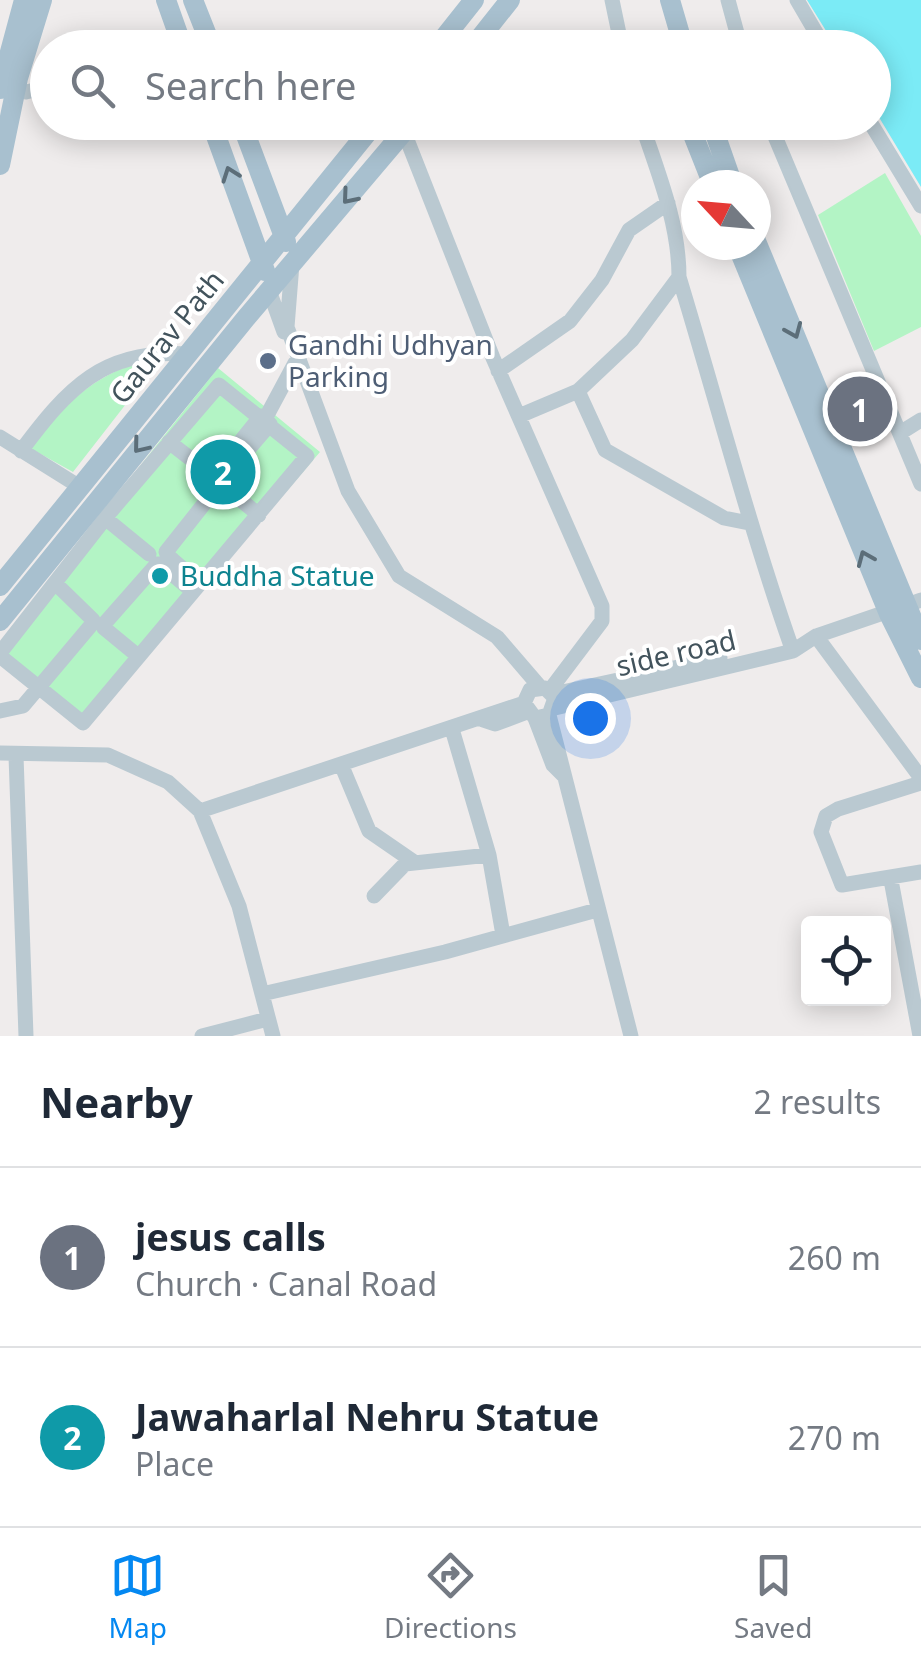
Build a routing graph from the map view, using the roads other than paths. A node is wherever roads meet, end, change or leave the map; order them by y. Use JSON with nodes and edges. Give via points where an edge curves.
{"nodes":[{"id":1,"x":42,"y":0,"type":"edge"},
{"id":2,"x":166,"y":0,"type":"edge"},
{"id":3,"x":193,"y":0,"type":"edge"},
{"id":4,"x":474,"y":0,"type":"edge"},
{"id":5,"x":510,"y":0,"type":"edge"},
{"id":6,"x":612,"y":0,"type":"edge"},
{"id":7,"x":659,"y":0,"type":"edge"},
{"id":8,"x":670,"y":0,"type":"edge"},
{"id":9,"x":728,"y":0,"type":"edge"},
{"id":10,"x":797,"y":0,"type":"edge"},
{"id":11,"x":14,"y":13,"type":"edge"},
{"id":12,"x":33,"y":30,"type":"edge"},
{"id":13,"x":177,"y":30,"type":"edge"},
{"id":14,"x":205,"y":30,"type":"edge"},
{"id":15,"x":450,"y":30,"type":"edge"},
{"id":16,"x":486,"y":30,"type":"edge"},
{"id":17,"x":618,"y":30,"type":"edge"},
{"id":18,"x":666,"y":30,"type":"edge"},
{"id":19,"x":679,"y":30,"type":"edge"},
{"id":20,"x":736,"y":30,"type":"edge"},
{"id":21,"x":814,"y":30,"type":"edge"},
{"id":22,"x":30,"y":39,"type":"edge"},
{"id":23,"x":0,"y":89,"type":"edge"},
{"id":24,"x":30,"y":91,"type":"edge"},
{"id":25,"x":26,"y":92,"type":"dead end"},
{"id":26,"x":218,"y":140,"type":"edge"},
{"id":27,"x":249,"y":140,"type":"edge"},
{"id":28,"x":362,"y":140,"type":"edge"},
{"id":29,"x":397,"y":140,"type":"edge"},
{"id":30,"x":413,"y":140,"type":"edge"},
{"id":31,"x":647,"y":140,"type":"edge"},
{"id":32,"x":695,"y":140,"type":"edge"},
{"id":33,"x":717,"y":140,"type":"edge"},
{"id":34,"x":776,"y":140,"type":"edge"},
{"id":35,"x":881,"y":140,"type":"edge"},
{"id":36,"x":0,"y":165,"type":"edge"},
{"id":37,"x":707,"y":170,"type":"edge"},
{"id":38,"x":728,"y":170,"type":"edge"},
{"id":39,"x":668,"y":203,"type":"junction"},
{"id":40,"x":921,"y":206,"type":"edge"},
{"id":41,"x":284,"y":237,"type":"junction"},
{"id":42,"x":745,"y":260,"type":"edge"},
{"id":43,"x":764,"y":260,"type":"edge"},
{"id":44,"x":263,"y":264,"type":"junction"},
{"id":45,"x":292,"y":264,"type":"junction"},
{"id":46,"x":679,"y":277,"type":"junction"},
{"id":47,"x":270,"y":293,"type":"junction"},
{"id":48,"x":187,"y":354,"type":"junction"},
{"id":49,"x":295,"y":363,"type":"junction"},
{"id":50,"x":498,"y":371,"type":"junction"},
{"id":51,"x":578,"y":391,"type":"junction"},
{"id":52,"x":518,"y":416,"type":"junction"},
{"id":53,"x":266,"y":418,"type":"junction"},
{"id":54,"x":921,"y":420,"type":"edge"},
{"id":55,"x":900,"y":433,"type":"junction"},
{"id":56,"x":0,"y":437,"type":"edge"},
{"id":57,"x":169,"y":442,"type":"junction"},
{"id":58,"x":21,"y":451,"type":"junction"},
{"id":59,"x":217,"y":479,"type":"junction"},
{"id":60,"x":921,"y":484,"type":"edge"},
{"id":61,"x":80,"y":486,"type":"junction"},
{"id":62,"x":108,"y":515,"type":"junction"},
{"id":63,"x":259,"y":515,"type":"junction"},
{"id":64,"x":749,"y":523,"type":"junction"},
{"id":65,"x":158,"y":555,"type":"junction"},
{"id":66,"x":55,"y":583,"type":"junction"},
{"id":67,"x":0,"y":586,"type":"edge"},
{"id":68,"x":197,"y":588,"type":"junction"},
{"id":69,"x":905,"y":607,"type":"edge"},
{"id":70,"x":0,"y":621,"type":"edge"},
{"id":71,"x":99,"y":624,"type":"junction"},
{"id":72,"x":804,"y":640,"type":"junction"},
{"id":73,"x":921,"y":640,"type":"edge"},
{"id":74,"x":0,"y":654,"type":"edge"},
{"id":75,"x":138,"y":656,"type":"junction"},
{"id":76,"x":921,"y":678,"type":"edge"},
{"id":77,"x":41,"y":688,"type":"junction"},
{"id":78,"x":540,"y":702,"type":"junction"},
{"id":79,"x":0,"y":711,"type":"edge"},
{"id":80,"x":452,"y":729,"type":"junction"},
{"id":81,"x":8,"y":755,"type":"edge"},
{"id":82,"x":341,"y":764,"type":"junction"},
{"id":83,"x":921,"y":781,"type":"edge"},
{"id":84,"x":200,"y":811,"type":"junction"},
{"id":85,"x":489,"y":855,"type":"junction"},
{"id":86,"x":414,"y":862,"type":"junction"},
{"id":87,"x":921,"y":872,"type":"edge"},
{"id":88,"x":890,"y":880,"type":"junction"},
{"id":89,"x":374,"y":896,"type":"dead end"},
{"id":90,"x":597,"y":910,"type":"junction"},
{"id":91,"x":503,"y":935,"type":"junction"},
{"id":92,"x":262,"y":994,"type":"junction"},
{"id":93,"x":268,"y":1019,"type":"junction"},
{"id":94,"x":919,"y":1026,"type":"edge"},
{"id":95,"x":26,"y":1036,"type":"edge"},
{"id":96,"x":202,"y":1036,"type":"edge"},
{"id":97,"x":273,"y":1036,"type":"edge"},
{"id":98,"x":631,"y":1036,"type":"edge"}],
"edges":[{"from":1,"to":12,"type":"main road"},
{"from":2,"to":13,"type":"main road"},
{"from":3,"to":14,"type":"main road"},
{"from":4,"to":15,"type":"main road"},
{"from":5,"to":16,"type":"main road"},
{"from":6,"to":17,"type":"street"},
{"from":7,"to":18,"type":"main road"},
{"from":8,"to":19,"type":"main road"},
{"from":9,"to":20,"type":"street"},
{"from":10,"to":21,"type":"street"},
{"from":11,"to":23,"type":"main road"},
{"from":22,"to":36,"type":"main road"},
{"from":24,"to":25,"type":"street"},
{"from":44,"to":26,"type":"main road","one_way":true},
{"from":27,"to":41,"type":"main road"},
{"from":28,"to":41,"type":"main road","name":"Gaurav Path"},
{"from":29,"to":45,"type":"main road","one_way":true},
{"from":30,"to":50,"type":"street"},
{"from":31,"to":39,"type":"street"},
{"from":32,"to":37,"type":"main road"},
{"from":33,"to":38,"type":"main road"},
{"from":34,"to":55,"type":"street"},
{"from":35,"to":40,"type":"street"},
{"from":39,"to":46,"type":"street"},
{"from":39,"to":50,"type":"street","via":[[629,230],[570,321]]},
{"from":41,"to":44,"type":"main road","name":"Gaurav Path"},
{"from":41,"to":45,"type":"main road"},
{"from":69,"to":42,"type":"main road","one_way":true},
{"from":43,"to":69,"type":"main road","one_way":true},
{"from":44,"to":47,"type":"main road"},
{"from":44,"to":48,"type":"main road","name":"Gaurav Path"},
{"from":45,"to":47,"type":"main road"},
{"from":45,"to":78,"type":"street","via":[[287,327],[348,491],[399,576],[497,637]]},
{"from":46,"to":51,"type":"street","via":[[632,340]]},
{"from":46,"to":64,"type":"street"},
{"from":47,"to":49,"type":"street"},
{"from":47,"to":70,"type":"main road","one_way":true},
{"from":48,"to":58,"type":"street","via":[[136,354],[94,372],[57,402]]},
{"from":48,"to":61,"type":"main road","name":"Gaurav Path"},
{"from":49,"to":53,"type":"street"},
{"from":49,"to":78,"type":"street","via":[[346,499],[396,583],[492,643]]},
{"from":50,"to":52,"type":"street"},
{"from":51,"to":52,"type":"street"},
{"from":51,"to":64,"type":"street","via":[[605,450],[724,518]]},
{"from":52,"to":78,"type":"street","via":[[602,606],[602,621]]},
{"from":53,"to":57,"type":"street","via":[[219,385]]},
{"from":53,"to":59,"type":"street"},
{"from":53,"to":63,"type":"street","via":[[307,456]]},
{"from":54,"to":55,"type":"street"},
{"from":55,"to":60,"type":"street"},
{"from":56,"to":58,"type":"street"},
{"from":57,"to":59,"type":"street"},
{"from":57,"to":62,"type":"street"},
{"from":58,"to":61,"type":"street"},
{"from":59,"to":63,"type":"street"},
{"from":59,"to":65,"type":"street"},
{"from":61,"to":67,"type":"main road","name":"Gaurav Path"},
{"from":62,"to":65,"type":"street"},
{"from":62,"to":66,"type":"street"},
{"from":63,"to":68,"type":"street"},
{"from":64,"to":72,"type":"street"},
{"from":65,"to":68,"type":"street"},
{"from":65,"to":71,"type":"street"},
{"from":66,"to":71,"type":"street"},
{"from":66,"to":74,"type":"street"},
{"from":68,"to":75,"type":"street"},
{"from":69,"to":72,"type":"street","name":"side road"},
{"from":69,"to":73,"type":"main road"},
{"from":69,"to":76,"type":"main road"},
{"from":71,"to":75,"type":"street"},
{"from":71,"to":77,"type":"street"},
{"from":72,"to":78,"type":"street","name":"side road"},
{"from":72,"to":83,"type":"street"},
{"from":74,"to":77,"type":"street"},
{"from":75,"to":77,"type":"street","via":[[83,723]]},
{"from":77,"to":79,"type":"street","via":[[22,706]]},
{"from":78,"to":80,"type":"street","name":"side road","via":[[495,709]]},
{"from":78,"to":90,"type":"street"},
{"from":80,"to":82,"type":"street","name":"side road"},
{"from":80,"to":85,"type":"street"},
{"from":81,"to":84,"type":"street","via":[[108,754],[168,782]]},
{"from":81,"to":95,"type":"street"},
{"from":82,"to":84,"type":"street","name":"side road"},
{"from":82,"to":86,"type":"street","via":[[368,832]]},
{"from":83,"to":88,"type":"street","via":[[853,803],[822,824],[838,883]]},
{"from":84,"to":92,"type":"street","via":[[239,906]]},
{"from":85,"to":86,"type":"street"},
{"from":85,"to":91,"type":"street"},
{"from":86,"to":89,"type":"street"},
{"from":87,"to":88,"type":"street"},
{"from":88,"to":94,"type":"street"},
{"from":90,"to":91,"type":"street"},
{"from":90,"to":98,"type":"street"},
{"from":91,"to":92,"type":"street"},
{"from":92,"to":93,"type":"street"},
{"from":93,"to":96,"type":"street"},
{"from":93,"to":97,"type":"street"}]}
